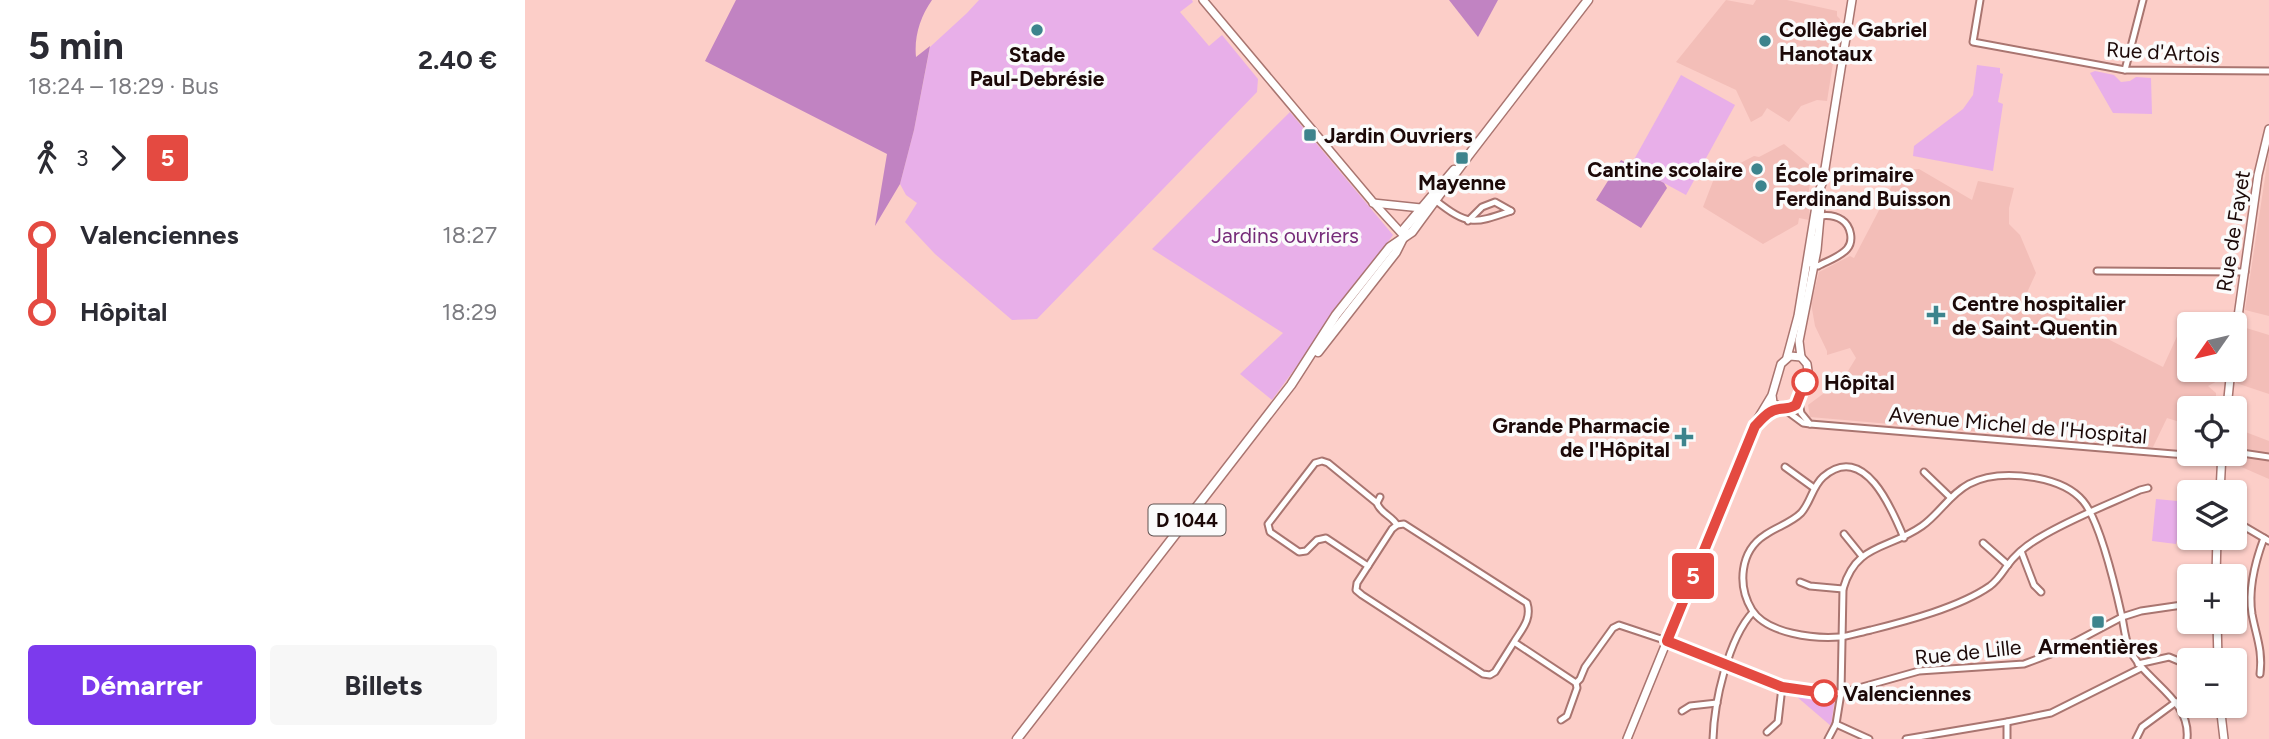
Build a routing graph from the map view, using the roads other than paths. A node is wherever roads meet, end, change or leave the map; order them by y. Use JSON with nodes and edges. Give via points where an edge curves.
{"nodes":[{"id":1,"x":1203,"y":0,"type":"edge"},
{"id":2,"x":1588,"y":0,"type":"edge"},
{"id":3,"x":1852,"y":0,"type":"edge"},
{"id":4,"x":1980,"y":0,"type":"edge"},
{"id":5,"x":2143,"y":0,"type":"edge"},
{"id":6,"x":2125,"y":70,"type":"junction"},
{"id":7,"x":2269,"y":71,"type":"edge"},
{"id":8,"x":2269,"y":129,"type":"edge"},
{"id":9,"x":1823,"y":181,"type":"junction"},
{"id":10,"x":1433,"y":199,"type":"junction"},
{"id":11,"x":1374,"y":203,"type":"junction"},
{"id":12,"x":1421,"y":208,"type":"junction"},
{"id":13,"x":1820,"y":216,"type":"junction"},
{"id":14,"x":1468,"y":221,"type":"junction"},
{"id":15,"x":1813,"y":229,"type":"junction"},
{"id":16,"x":1404,"y":236,"type":"junction"},
{"id":17,"x":1814,"y":265,"type":"junction"},
{"id":18,"x":2097,"y":271,"type":"dead end"},
{"id":19,"x":2245,"y":272,"type":"junction"},
{"id":20,"x":2239,"y":312,"type":"edge"},
{"id":21,"x":1801,"y":356,"type":"junction"},
{"id":22,"x":1787,"y":357,"type":"junction"},
{"id":23,"x":1772,"y":395,"type":"junction"},
{"id":24,"x":1799,"y":402,"type":"junction"},
{"id":25,"x":1782,"y":409,"type":"junction"},
{"id":26,"x":1810,"y":424,"type":"junction"},
{"id":27,"x":1755,"y":426,"type":"junction"},
{"id":28,"x":2177,"y":453,"type":"edge"},
{"id":29,"x":2247,"y":454,"type":"edge"},
{"id":30,"x":2269,"y":457,"type":"edge"},
{"id":31,"x":1785,"y":467,"type":"dead end"},
{"id":32,"x":1924,"y":472,"type":"dead end"},
{"id":33,"x":1814,"y":488,"type":"junction"},
{"id":34,"x":2148,"y":488,"type":"dead end"},
{"id":35,"x":1950,"y":497,"type":"junction"},
{"id":36,"x":2091,"y":513,"type":"junction"},
{"id":37,"x":1397,"y":525,"type":"junction"},
{"id":38,"x":2247,"y":528,"type":"edge"},
{"id":39,"x":1844,"y":534,"type":"dead end"},
{"id":40,"x":1904,"y":538,"type":"junction"},
{"id":41,"x":2266,"y":539,"type":"edge"},
{"id":42,"x":1983,"y":543,"type":"dead end"},
{"id":43,"x":2021,"y":551,"type":"junction"},
{"id":44,"x":1861,"y":555,"type":"junction"},
{"id":45,"x":2008,"y":565,"type":"junction"},
{"id":46,"x":1368,"y":566,"type":"junction"},
{"id":47,"x":1801,"y":582,"type":"dead end"},
{"id":48,"x":1843,"y":589,"type":"junction"},
{"id":49,"x":2041,"y":592,"type":"dead end"},
{"id":50,"x":2177,"y":606,"type":"edge"},
{"id":51,"x":1753,"y":612,"type":"junction"},
{"id":52,"x":2122,"y":617,"type":"junction"},
{"id":53,"x":1841,"y":637,"type":"junction"},
{"id":54,"x":1667,"y":641,"type":"junction"},
{"id":55,"x":1514,"y":642,"type":"junction"},
{"id":56,"x":2261,"y":646,"type":"junction"},
{"id":57,"x":2269,"y":646,"type":"edge"},
{"id":58,"x":2177,"y":660,"type":"edge"},
{"id":59,"x":1727,"y":665,"type":"junction"},
{"id":60,"x":2140,"y":666,"type":"junction"},
{"id":61,"x":2260,"y":674,"type":"dead end"},
{"id":62,"x":1576,"y":683,"type":"junction"},
{"id":63,"x":1782,"y":687,"type":"junction"},
{"id":64,"x":1842,"y":693,"type":"junction"},
{"id":65,"x":2176,"y":702,"type":"junction"},
{"id":66,"x":1717,"y":703,"type":"junction"},
{"id":67,"x":1682,"y":712,"type":"dead end"},
{"id":68,"x":2222,"y":718,"type":"edge"},
{"id":69,"x":1560,"y":720,"type":"dead end"},
{"id":70,"x":2007,"y":722,"type":"junction"},
{"id":71,"x":1836,"y":724,"type":"junction"},
{"id":72,"x":1767,"y":732,"type":"dead end"},
{"id":73,"x":1017,"y":739,"type":"edge"},
{"id":74,"x":1627,"y":739,"type":"edge"},
{"id":75,"x":1713,"y":739,"type":"edge"},
{"id":76,"x":1828,"y":739,"type":"edge"},
{"id":77,"x":1869,"y":739,"type":"edge"},
{"id":78,"x":1906,"y":739,"type":"edge"},
{"id":79,"x":2007,"y":739,"type":"edge"},
{"id":80,"x":2136,"y":739,"type":"edge"},
{"id":81,"x":2187,"y":739,"type":"edge"},
{"id":82,"x":2224,"y":739,"type":"edge"}],
"edges":[{"from":1,"to":11,"type":"street"},
{"from":2,"to":10,"type":"main road","number":"D 1044"},
{"from":3,"to":9,"type":"street"},
{"from":4,"to":6,"type":"street","name":"Rue d'Artois","via":[[1973,42]]},
{"from":5,"to":6,"type":"street"},
{"from":6,"to":7,"type":"street","name":"Rue d'Artois"},
{"from":8,"to":19,"type":"street","name":"Rue de Fayet"},
{"from":9,"to":13,"type":"street"},
{"from":9,"to":15,"type":"street"},
{"from":10,"to":12,"type":"main road","number":"D 1044"},
{"from":10,"to":14,"type":"street"},
{"from":10,"to":16,"type":"main road","number":"D 1044","via":[[1412,232]]},
{"from":11,"to":12,"type":"street"},
{"from":11,"to":16,"type":"street"},
{"from":12,"to":16,"type":"main road","number":"D 1044","via":[[1404,229]]},
{"from":13,"to":17,"type":"street"},
{"from":13,"to":17,"type":"street","via":[[1843,220],[1851,232],[1850,243],[1844,252]]},
{"from":14,"to":14,"type":"street","via":[[1495,202],[1511,211],[1482,221]]},
{"from":15,"to":17,"type":"street"},
{"from":15,"to":22,"type":"street"},
{"from":16,"to":73,"type":"main road","number":"D 1044","via":[[1336,315],[1296,379]]},
{"from":17,"to":21,"type":"street","via":[[1798,341]]},
{"from":18,"to":19,"type":"street"},
{"from":19,"to":20,"type":"street","name":"Rue de Fayet"},
{"from":21,"to":22,"type":"street"},
{"from":21,"to":24,"type":"street","via":[[1808,371]]},
{"from":22,"to":23,"type":"street"},
{"from":23,"to":25,"type":"street"},
{"from":23,"to":27,"type":"street"},
{"from":24,"to":25,"type":"street"},
{"from":24,"to":26,"type":"street"},
{"from":25,"to":26,"type":"street","name":"Avenue Michel de l'Hospital"},
{"from":25,"to":27,"type":"street"},
{"from":26,"to":28,"type":"street","name":"Avenue Michel de l'Hospital"},
{"from":27,"to":54,"type":"street"},
{"from":29,"to":30,"type":"street"},
{"from":31,"to":33,"type":"street"},
{"from":32,"to":35,"type":"street"},
{"from":33,"to":40,"type":"street","via":[[1833,470],[1864,472],[1884,494]]},
{"from":33,"to":51,"type":"street","via":[[1800,514],[1748,551],[1743,582]]},
{"from":34,"to":36,"type":"street"},
{"from":35,"to":36,"type":"street","via":[[1972,482],[2021,475],[2064,488]]},
{"from":35,"to":40,"type":"street"},
{"from":36,"to":43,"type":"street"},
{"from":36,"to":52,"type":"street"},
{"from":37,"to":46,"type":"street"},
{"from":37,"to":46,"type":"street","via":[[1379,508],[1379,500],[1322,461],[1315,463],[1268,524],[1270,533],[1299,552],[1326,538]]},
{"from":37,"to":55,"type":"street","via":[[1404,524],[1527,603],[1529,619]]},
{"from":38,"to":41,"type":"street"},
{"from":39,"to":44,"type":"street"},
{"from":40,"to":44,"type":"street"},
{"from":41,"to":56,"type":"street","via":[[2255,563],[2252,586],[2252,610]]},
{"from":42,"to":45,"type":"street"},
{"from":43,"to":45,"type":"street"},
{"from":43,"to":49,"type":"street"},
{"from":44,"to":48,"type":"street"},
{"from":45,"to":53,"type":"street","via":[[1989,587],[1952,605]]},
{"from":46,"to":55,"type":"street","via":[[1356,590],[1483,674],[1495,672]]},
{"from":47,"to":48,"type":"street"},
{"from":48,"to":53,"type":"street"},
{"from":50,"to":52,"type":"street","name":"Rue de Lille"},
{"from":51,"to":53,"type":"street","via":[[1776,628],[1798,635]]},
{"from":51,"to":59,"type":"street"},
{"from":52,"to":60,"type":"street","via":[[2126,640]]},
{"from":52,"to":64,"type":"street","name":"Rue de Lille","via":[[2024,664],[1919,671]]},
{"from":53,"to":64,"type":"street"},
{"from":54,"to":59,"type":"street","name":"Rue de Lille"},
{"from":54,"to":62,"type":"street","name":"Rue de Lille","via":[[1616,626]]},
{"from":54,"to":74,"type":"street"},
{"from":55,"to":62,"type":"street"},
{"from":56,"to":57,"type":"street"},
{"from":56,"to":61,"type":"street"},
{"from":58,"to":60,"type":"street","via":[[2169,657]]},
{"from":59,"to":63,"type":"street","name":"Rue de Lille"},
{"from":59,"to":66,"type":"street"},
{"from":60,"to":65,"type":"street"},
{"from":60,"to":70,"type":"street","via":[[2050,713]]},
{"from":62,"to":69,"type":"street","via":[[1567,716]]},
{"from":63,"to":64,"type":"street","name":"Rue de Lille"},
{"from":63,"to":72,"type":"street","via":[[1778,722]]},
{"from":64,"to":71,"type":"street"},
{"from":65,"to":80,"type":"street","via":[[2142,727]]},
{"from":65,"to":81,"type":"street","via":[[2186,719]]},
{"from":66,"to":67,"type":"street","via":[[1690,706]]},
{"from":66,"to":75,"type":"street"},
{"from":68,"to":82,"type":"street"},
{"from":70,"to":78,"type":"street"},
{"from":70,"to":79,"type":"street"},
{"from":71,"to":76,"type":"street"},
{"from":71,"to":77,"type":"street"}]}
